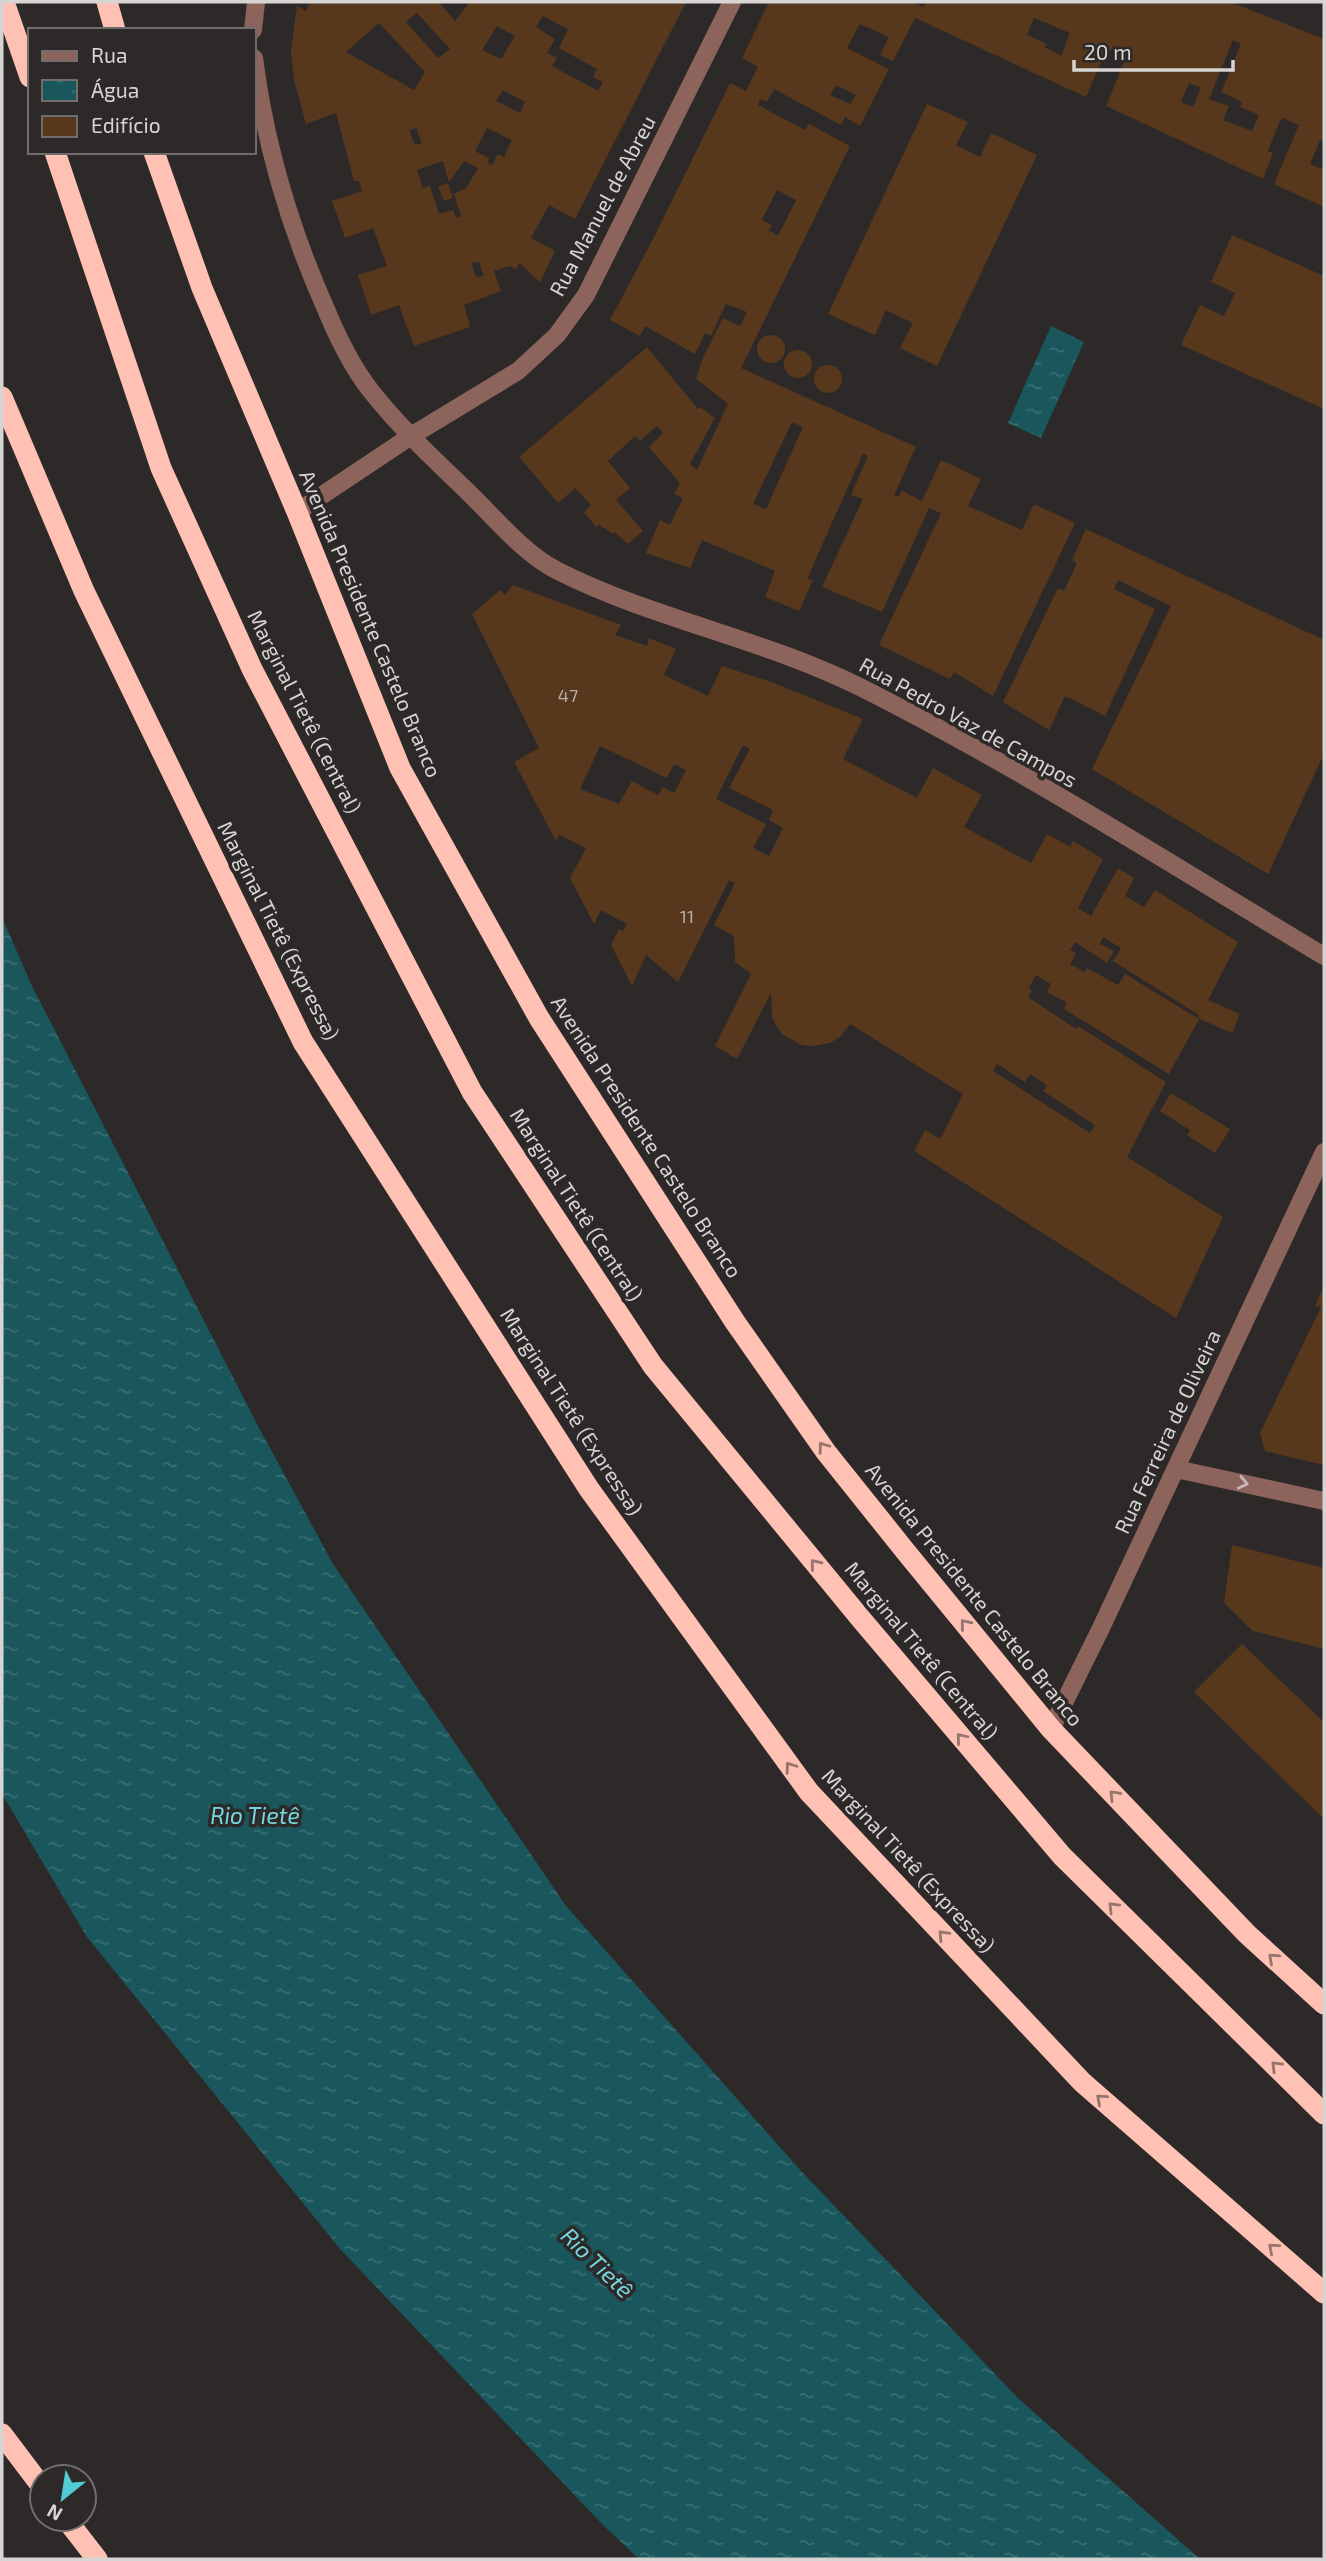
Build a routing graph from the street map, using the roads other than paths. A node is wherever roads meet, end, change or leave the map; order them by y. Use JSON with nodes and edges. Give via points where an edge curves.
{"nodes":[{"id":1,"x":4,"y":2,"type":"edge"},
{"id":2,"x":107,"y":2,"type":"edge"},
{"id":3,"x":256,"y":2,"type":"edge"},
{"id":4,"x":732,"y":2,"type":"edge"},
{"id":5,"x":114,"y":28,"type":"edge"},
{"id":6,"x":253,"y":28,"type":"edge"},
{"id":7,"x":28,"y":71,"type":"edge"},
{"id":8,"x":256,"y":72,"type":"edge"},
{"id":9,"x":56,"y":154,"type":"edge"},
{"id":10,"x":155,"y":154,"type":"edge"},
{"id":11,"x":2,"y":397,"type":"edge"},
{"id":12,"x":411,"y":436,"type":"junction"},
{"id":13,"x":297,"y":512,"type":"junction"},
{"id":14,"x":1324,"y":956,"type":"edge"},
{"id":15,"x":1324,"y":1152,"type":"edge"},
{"id":16,"x":1176,"y":1469,"type":"junction"},
{"id":17,"x":1324,"y":1501,"type":"edge"},
{"id":18,"x":1051,"y":1729,"type":"junction"},
{"id":19,"x":1324,"y":2004,"type":"edge"},
{"id":20,"x":1324,"y":2114,"type":"edge"},
{"id":21,"x":1324,"y":2293,"type":"edge"},
{"id":22,"x":2,"y":2434,"type":"edge"},
{"id":23,"x":28,"y":2468,"type":"edge"},
{"id":24,"x":77,"y":2533,"type":"edge"},
{"id":25,"x":97,"y":2559,"type":"edge"}],
"edges":[{"from":1,"to":7,"type":"highway"},
{"from":2,"to":5,"type":"highway"},
{"from":3,"to":6,"type":"street"},
{"from":4,"to":12,"type":"street","name":"Rua Manuel de Abreu","via":[[586,295],[557,335],[518,371]]},
{"from":8,"to":12,"type":"street","name":"Rua Pedro Vaz de Campos","via":[[262,112],[302,257],[350,360]]},
{"from":20,"to":9,"type":"highway","name":"Marginal Tietê (Central)","one_way":true,"via":[[1062,1856],[861,1619],[653,1366],[472,1092],[251,669],[162,468]]},
{"from":10,"to":13,"type":"highway","name":"Avenida Presidente Castelo Branco","via":[[202,288]]},
{"from":21,"to":11,"type":"highway","name":"Marginal Tietê (Expressa)","one_way":true,"via":[[1082,2082],[808,1792],[589,1489],[303,1042],[84,591]]},
{"from":12,"to":13,"type":"street","name":"Rua Manuel de Abreu"},
{"from":12,"to":14,"type":"street","name":"Rua Pedro Vaz de Campos","via":[[520,543],[554,569],[858,686],[964,741]]},
{"from":18,"to":13,"type":"highway","name":"Avenida Presidente Castelo Branco","one_way":true,"via":[[826,1452],[546,1030],[400,768]]},
{"from":15,"to":16,"type":"street","name":"Rua Ferreira de Oliveira"},
{"from":16,"to":17,"type":"street","one_way":true},
{"from":16,"to":18,"type":"street","name":"Rua Ferreira de Oliveira"},
{"from":19,"to":18,"type":"highway","name":"Avenida Presidente Castelo Branco","one_way":true,"via":[[1247,1934]]},
{"from":22,"to":23,"type":"highway"},
{"from":24,"to":25,"type":"highway"}]}
